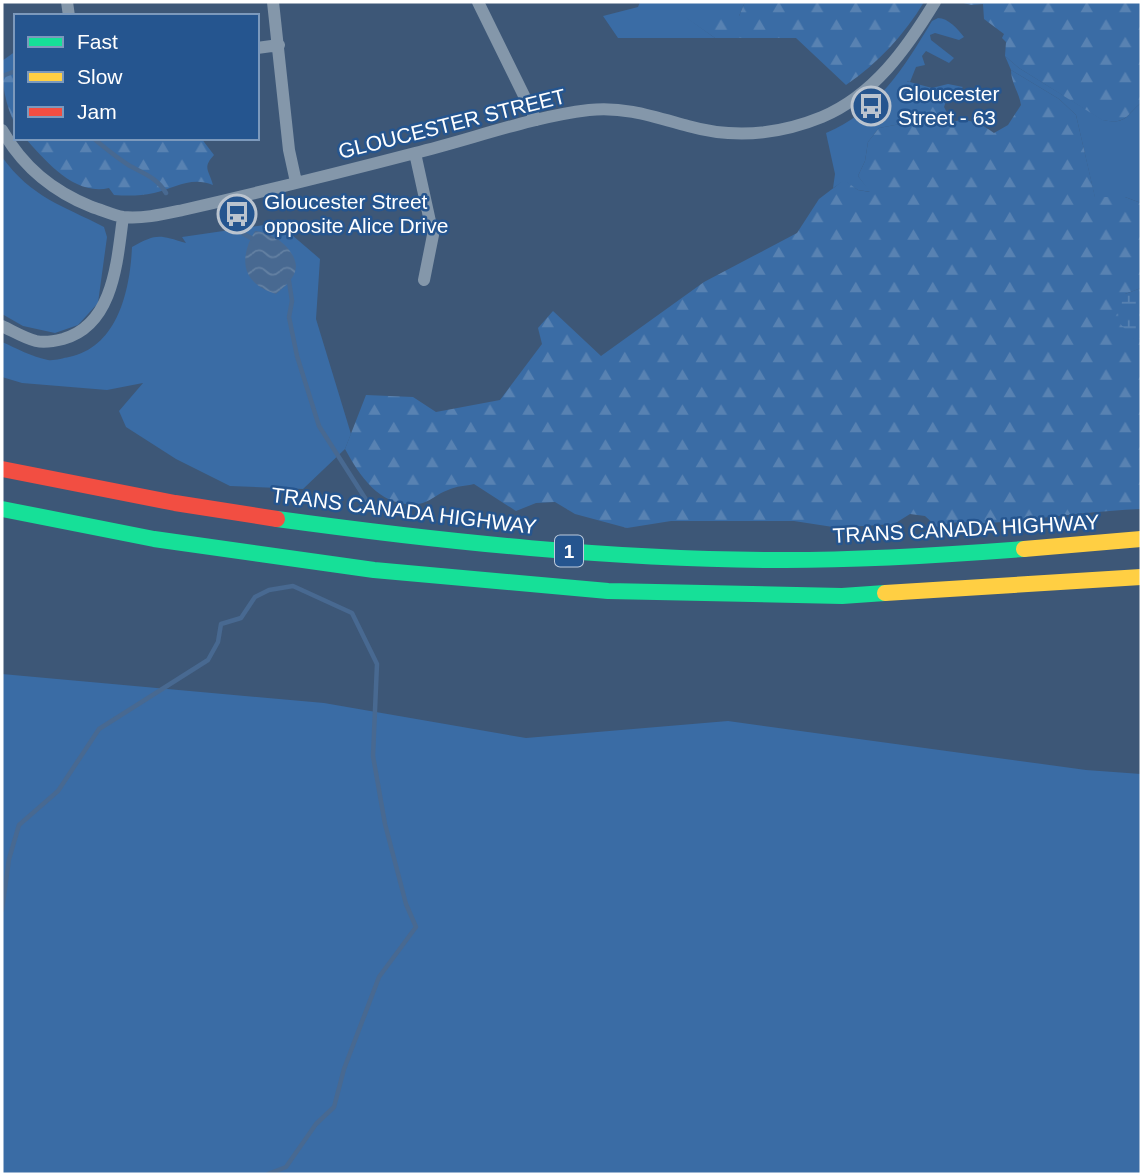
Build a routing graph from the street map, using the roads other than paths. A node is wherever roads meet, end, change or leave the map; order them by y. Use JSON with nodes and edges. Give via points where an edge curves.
{"nodes":[{"id":1,"x":273,"y":2,"type":"edge"},
{"id":2,"x":478,"y":2,"type":"edge"},
{"id":3,"x":935,"y":2,"type":"edge"},
{"id":4,"x":279,"y":46,"type":"junction"},
{"id":5,"x":259,"y":48,"type":"edge"},
{"id":6,"x":536,"y":120,"type":"junction"},
{"id":7,"x":2,"y":130,"type":"edge"},
{"id":8,"x":415,"y":153,"type":"junction"},
{"id":9,"x":296,"y":182,"type":"junction"},
{"id":10,"x":123,"y":217,"type":"junction"},
{"id":11,"x":424,"y":280,"type":"dead end"},
{"id":12,"x":2,"y":326,"type":"edge"},
{"id":13,"x":2,"y":470,"type":"edge"},
{"id":14,"x":2,"y":509,"type":"edge"},
{"id":15,"x":1141,"y":538,"type":"edge"},
{"id":16,"x":1141,"y":577,"type":"edge"}],
"edges":[{"from":1,"to":4,"type":"street"},
{"from":2,"to":6,"type":"street"},
{"from":3,"to":6,"type":"street","name":"GLOUCESTER STREET","via":[[894,62],[858,97],[822,117],[780,131],[757,135],[712,132],[614,109]]},
{"from":4,"to":5,"type":"street"},
{"from":4,"to":9,"type":"street"},
{"from":6,"to":8,"type":"street","name":"GLOUCESTER STREET"},
{"from":7,"to":10,"type":"street","name":"GLOUCESTER STREET","via":[[20,159],[48,184],[84,204]]},
{"from":8,"to":9,"type":"street","name":"GLOUCESTER STREET"},
{"from":8,"to":11,"type":"street","via":[[433,235]]},
{"from":9,"to":10,"type":"street","name":"GLOUCESTER STREET","via":[[162,214]]},
{"from":10,"to":12,"type":"street","via":[[108,295],[84,331],[40,342]]},
{"from":13,"to":15,"type":"highway","name":"TRANS CANADA HIGHWAY","number":"1","via":[[200,507],[379,532],[564,550],[735,559],[892,557]]},
{"from":14,"to":16,"type":"highway","number":"1","via":[[154,539],[374,570],[608,591],[842,596]]}]}
